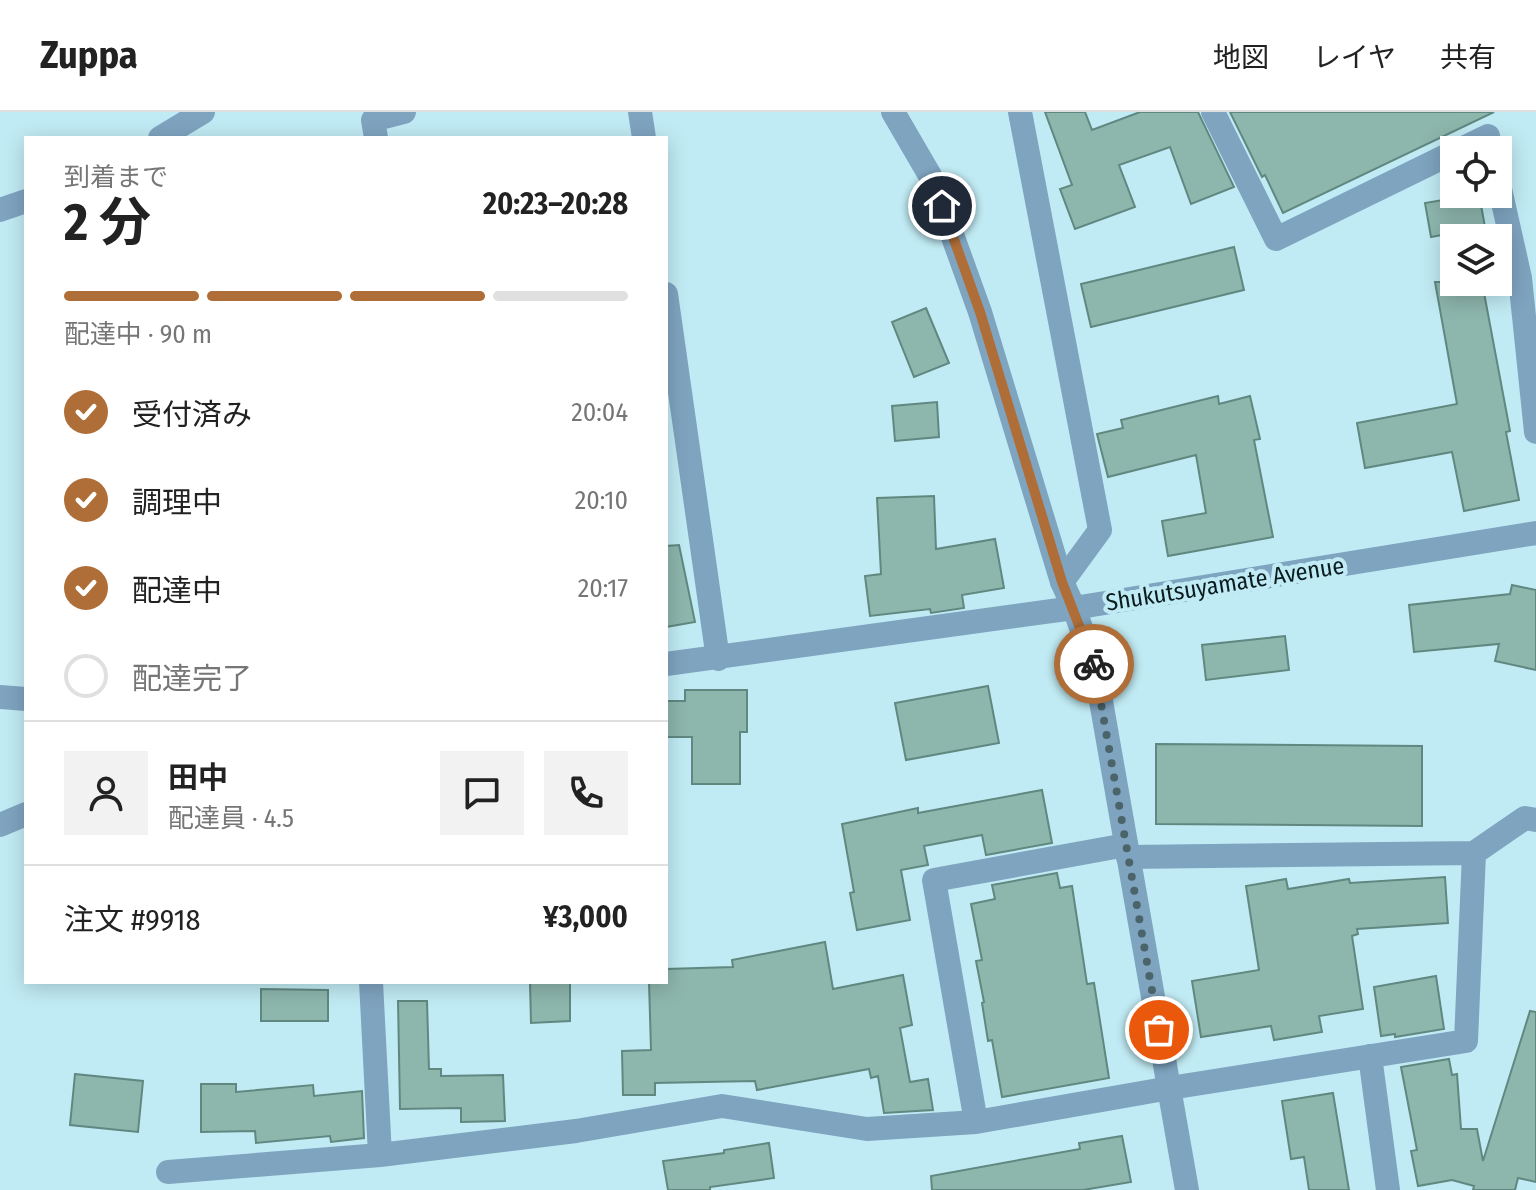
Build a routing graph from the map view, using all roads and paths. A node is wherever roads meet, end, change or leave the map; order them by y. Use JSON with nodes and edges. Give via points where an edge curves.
{"nodes":[{"id":1,"x":203,"y":112,"type":"edge"},
{"id":2,"x":404,"y":112,"type":"edge"},
{"id":3,"x":640,"y":112,"type":"edge"},
{"id":4,"x":893,"y":112,"type":"edge"},
{"id":5,"x":1020,"y":112,"type":"edge"},
{"id":6,"x":1213,"y":112,"type":"edge"},
{"id":7,"x":163,"y":136,"type":"edge"},
{"id":8,"x":376,"y":136,"type":"edge"},
{"id":9,"x":644,"y":136,"type":"edge"},
{"id":10,"x":1440,"y":159,"type":"edge"},
{"id":11,"x":24,"y":202,"type":"edge"},
{"id":12,"x":1504,"y":208,"type":"edge"},
{"id":13,"x":0,"y":210,"type":"edge"},
{"id":14,"x":668,"y":308,"type":"edge"},
{"id":15,"x":1536,"y":432,"type":"edge"},
{"id":16,"x":1536,"y":533,"type":"edge"},
{"id":17,"x":1062,"y":582,"type":"junction"},
{"id":18,"x":1074,"y":608,"type":"junction"},
{"id":19,"x":718,"y":659,"type":"junction"},
{"id":20,"x":668,"y":664,"type":"edge"},
{"id":21,"x":0,"y":697,"type":"edge"},
{"id":22,"x":24,"y":699,"type":"edge"},
{"id":23,"x":24,"y":815,"type":"edge"},
{"id":24,"x":1536,"y":820,"type":"edge"},
{"id":25,"x":0,"y":825,"type":"edge"},
{"id":26,"x":1127,"y":851,"type":"junction"},
{"id":27,"x":1474,"y":853,"type":"junction"},
{"id":28,"x":371,"y":984,"type":"edge"},
{"id":29,"x":1370,"y":1056,"type":"junction"},
{"id":30,"x":1170,"y":1088,"type":"junction"},
{"id":31,"x":976,"y":1122,"type":"junction"},
{"id":32,"x":380,"y":1155,"type":"junction"},
{"id":33,"x":168,"y":1172,"type":"dead end"},
{"id":34,"x":1187,"y":1190,"type":"edge"},
{"id":35,"x":1388,"y":1190,"type":"edge"}],
"edges":[{"from":1,"to":7,"type":"street"},
{"from":2,"to":8,"type":"street","via":[[373,120]]},
{"from":3,"to":9,"type":"street"},
{"from":4,"to":17,"type":"street","via":[[932,179]]},
{"from":5,"to":17,"type":"street","via":[[1100,530]]},
{"from":6,"to":10,"type":"street","via":[[1276,239]]},
{"from":11,"to":13,"type":"street"},
{"from":12,"to":15,"type":"street","via":[[1520,278]]},
{"from":14,"to":19,"type":"street"},
{"from":16,"to":18,"type":"street","name":"Shukutsuyamate Avenue"},
{"from":17,"to":18,"type":"street"},
{"from":18,"to":19,"type":"street"},
{"from":18,"to":26,"type":"street","name":"Shukutsuyamate Avenue","via":[[1095,667]]},
{"from":19,"to":20,"type":"street"},
{"from":21,"to":22,"type":"street"},
{"from":23,"to":25,"type":"street"},
{"from":24,"to":27,"type":"street","via":[[1525,818]]},
{"from":26,"to":27,"type":"street"},
{"from":26,"to":30,"type":"street","name":"Shukutsuyamate Avenue"},
{"from":26,"to":31,"type":"street","via":[[934,880]]},
{"from":27,"to":29,"type":"street","via":[[1466,1041]]},
{"from":28,"to":32,"type":"street"},
{"from":29,"to":30,"type":"street"},
{"from":29,"to":35,"type":"street"},
{"from":30,"to":31,"type":"street"},
{"from":30,"to":34,"type":"street","name":"Shukutsuyamate Avenue"},
{"from":31,"to":32,"type":"street","via":[[867,1129],[722,1106],[576,1131]]},
{"from":32,"to":33,"type":"street"}]}
